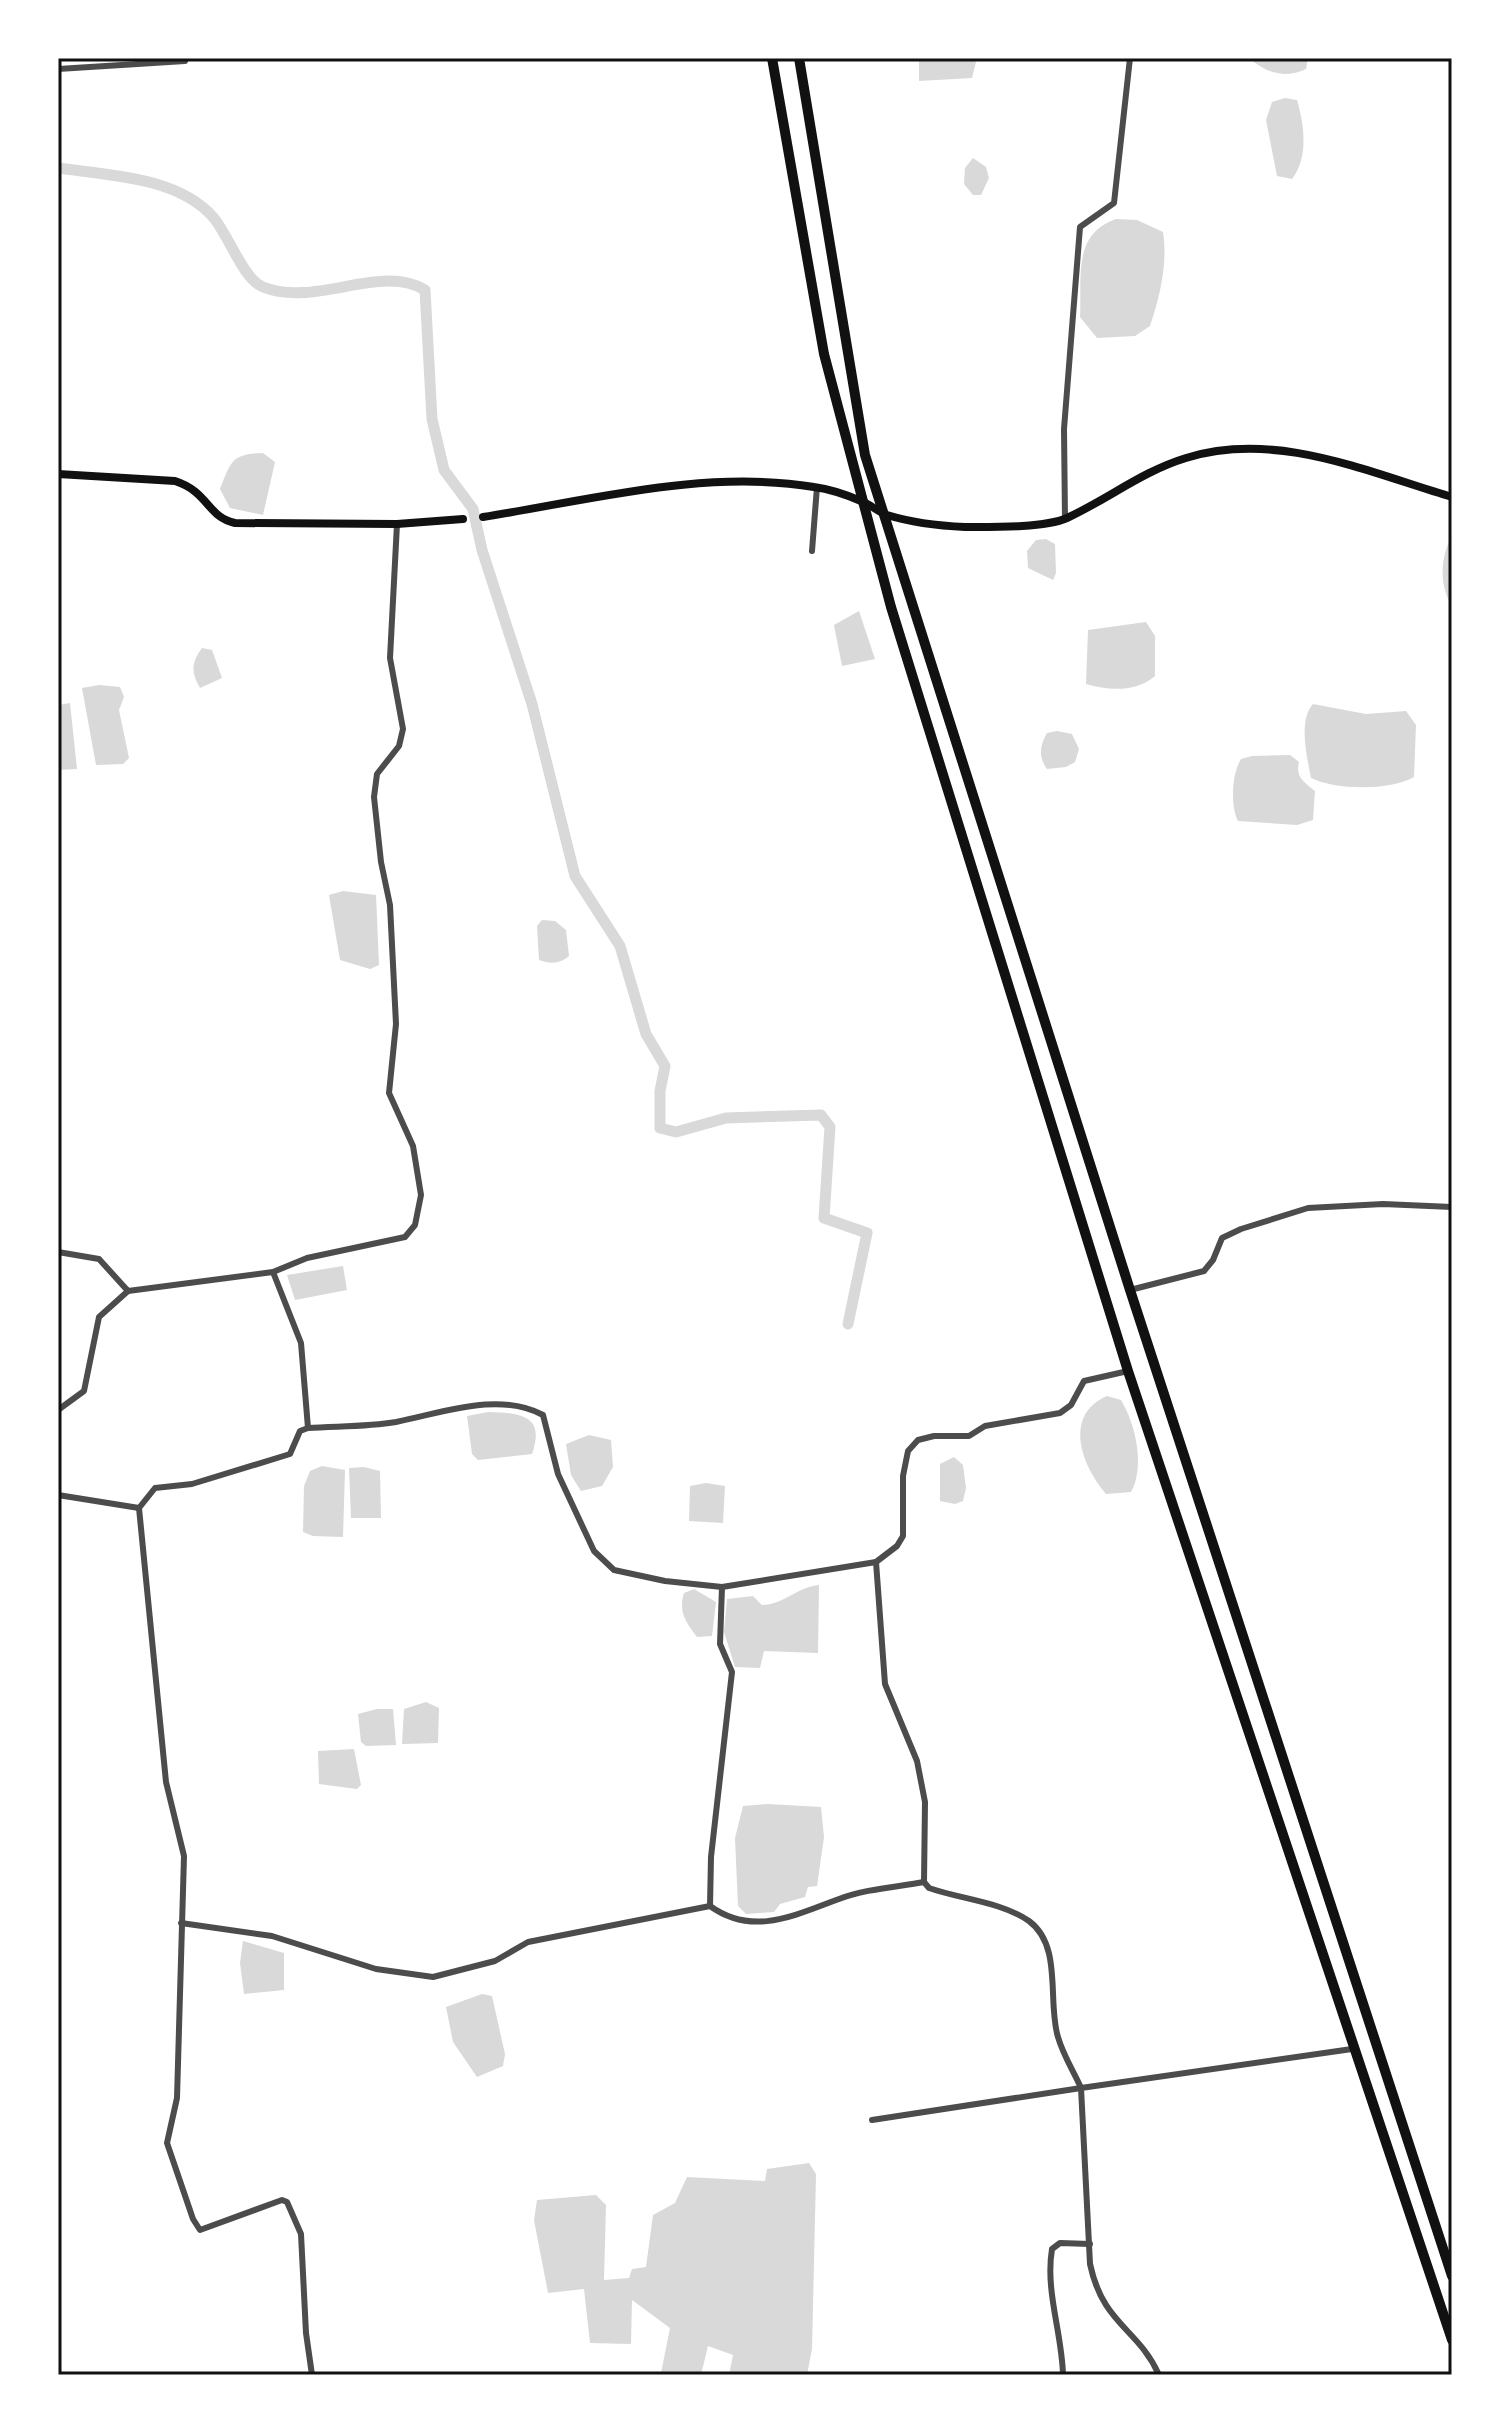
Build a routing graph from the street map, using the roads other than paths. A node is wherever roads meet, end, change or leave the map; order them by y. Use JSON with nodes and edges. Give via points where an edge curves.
{"nodes":[{"id":1,"x":185,"y":58,"type":"edge"},
{"id":2,"x":772,"y":58,"type":"edge"},
{"id":3,"x":799,"y":58,"type":"edge"},
{"id":4,"x":1130,"y":58,"type":"edge"},
{"id":5,"x":58,"y":69,"type":"edge"},
{"id":6,"x":58,"y":474,"type":"edge"},
{"id":7,"x":817,"y":487,"type":"junction"},
{"id":8,"x":1452,"y":497,"type":"edge"},
{"id":9,"x":860,"y":500,"type":"junction"},
{"id":10,"x":886,"y":515,"type":"junction"},
{"id":11,"x":483,"y":517,"type":"dead end"},
{"id":12,"x":463,"y":519,"type":"dead end"},
{"id":13,"x":1065,"y":519,"type":"junction"},
{"id":14,"x":397,"y":524,"type":"junction"},
{"id":15,"x":812,"y":551,"type":"dead end"},
{"id":16,"x":1452,"y":1207,"type":"edge"},
{"id":17,"x":58,"y":1252,"type":"edge"},
{"id":18,"x":273,"y":1272,"type":"junction"},
{"id":19,"x":1130,"y":1290,"type":"junction"},
{"id":20,"x":128,"y":1291,"type":"junction"},
{"id":21,"x":1128,"y":1371,"type":"junction"},
{"id":22,"x":58,"y":1410,"type":"edge"},
{"id":23,"x":308,"y":1428,"type":"junction"},
{"id":24,"x":58,"y":1495,"type":"edge"},
{"id":25,"x":139,"y":1508,"type":"junction"},
{"id":26,"x":876,"y":1562,"type":"junction"},
{"id":27,"x":722,"y":1587,"type":"junction"},
{"id":28,"x":924,"y":1882,"type":"junction"},
{"id":29,"x":710,"y":1906,"type":"junction"},
{"id":30,"x":181,"y":1923,"type":"junction"},
{"id":31,"x":1352,"y":2049,"type":"junction"},
{"id":32,"x":1081,"y":2088,"type":"junction"},
{"id":33,"x":872,"y":2120,"type":"dead end"},
{"id":34,"x":1090,"y":2244,"type":"junction"},
{"id":35,"x":1452,"y":2276,"type":"edge"},
{"id":36,"x":1452,"y":2340,"type":"edge"},
{"id":37,"x":312,"y":2375,"type":"edge"},
{"id":38,"x":1063,"y":2375,"type":"edge"},
{"id":39,"x":1159,"y":2375,"type":"edge"}],
"edges":[{"from":1,"to":5,"type":"street"},
{"from":2,"to":9,"type":"highway","via":[[824,354]]},
{"from":3,"to":10,"type":"highway","via":[[863,441]]},
{"from":4,"to":13,"type":"street","via":[[1114,203],[1080,227],[1064,429]]},
{"from":6,"to":14,"type":"main road","via":[[175,481],[192,487],[223,520],[235,523]]},
{"from":7,"to":9,"type":"main road"},
{"from":7,"to":11,"type":"main road","via":[[674,485]]},
{"from":7,"to":15,"type":"street"},
{"from":8,"to":13,"type":"main road","via":[[1327,458],[1272,448],[1227,449],[1187,457],[1140,477]]},
{"from":9,"to":10,"type":"main road"},
{"from":9,"to":21,"type":"highway"},
{"from":10,"to":13,"type":"main road","via":[[963,527]]},
{"from":10,"to":19,"type":"highway"},
{"from":12,"to":14,"type":"main road"},
{"from":14,"to":18,"type":"street","via":[[390,658],[403,729],[399,746],[377,774],[374,797],[390,905],[396,1024],[389,1093],[413,1146],[421,1195],[415,1225],[405,1237],[307,1258]]},
{"from":16,"to":19,"type":"street","via":[[1308,1208],[1222,1238],[1204,1271]]},
{"from":17,"to":20,"type":"street","via":[[99,1259]]},
{"from":18,"to":20,"type":"street"},
{"from":18,"to":23,"type":"street","via":[[301,1343]]},
{"from":19,"to":35,"type":"highway"},
{"from":20,"to":22,"type":"street","via":[[99,1317],[84,1391]]},
{"from":21,"to":26,"type":"street","via":[[1084,1381],[1060,1413],[985,1426],[969,1436],[918,1440],[908,1451],[903,1476],[903,1536]]},
{"from":21,"to":31,"type":"highway"},
{"from":23,"to":25,"type":"street","via":[[300,1431],[290,1454],[192,1484],[155,1488]]},
{"from":23,"to":27,"type":"street","via":[[393,1422],[464,1406],[530,1408],[543,1415],[558,1474],[594,1551],[614,1570]]},
{"from":24,"to":25,"type":"street"},
{"from":25,"to":30,"type":"street","via":[[166,1782],[184,1856]]},
{"from":26,"to":27,"type":"street"},
{"from":26,"to":28,"type":"street","via":[[885,1684],[917,1761],[925,1802]]},
{"from":27,"to":29,"type":"street","via":[[720,1644],[732,1672]]},
{"from":28,"to":29,"type":"street","via":[[840,1898],[779,1921],[728,1919]]},
{"from":28,"to":32,"type":"street","via":[[1031,1922],[1053,1972],[1051,2003],[1058,2039]]},
{"from":29,"to":30,"type":"street","via":[[528,1942],[495,1961],[433,1977],[376,1969],[272,1936]]},
{"from":30,"to":37,"type":"street","via":[[177,2098],[166,2135],[169,2155],[200,2230],[287,2202],[301,2234]]},
{"from":31,"to":32,"type":"street"},
{"from":31,"to":36,"type":"highway"},
{"from":32,"to":33,"type":"street"},
{"from":32,"to":34,"type":"street"},
{"from":34,"to":38,"type":"street","via":[[1060,2243],[1052,2249],[1051,2295]]},
{"from":34,"to":39,"type":"street","via":[[1095,2287],[1105,2308]]}]}
